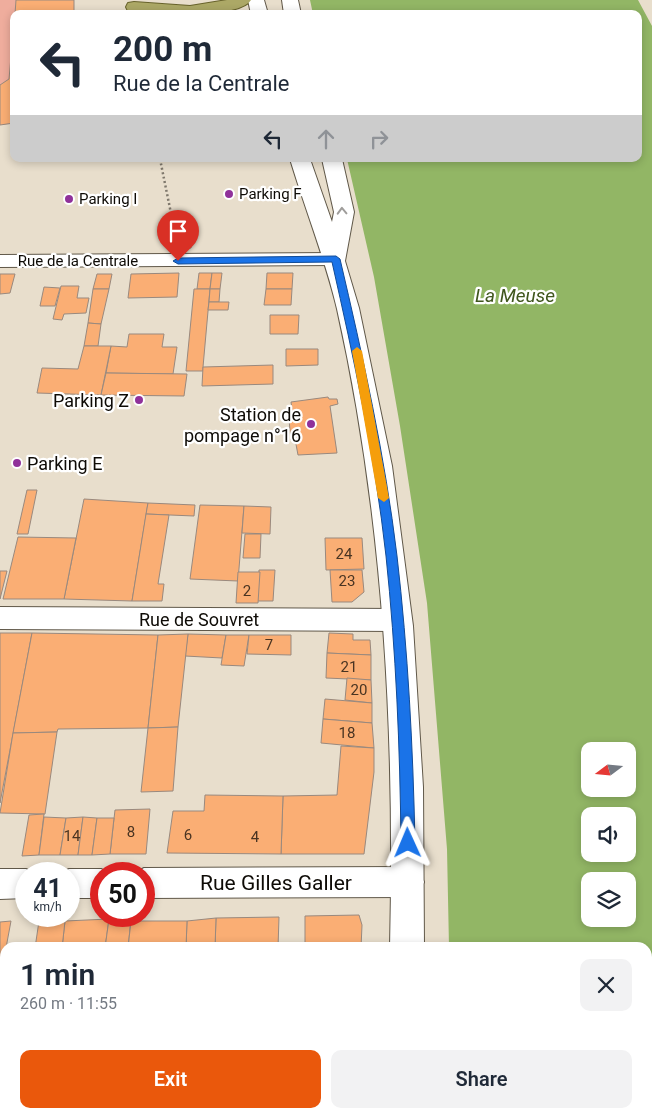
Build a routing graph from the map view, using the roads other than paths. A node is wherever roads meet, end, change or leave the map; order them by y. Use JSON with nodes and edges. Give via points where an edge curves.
{"nodes":[{"id":1,"x":117,"y":0,"type":"edge"},
{"id":2,"x":244,"y":0,"type":"edge"},
{"id":3,"x":139,"y":10,"type":"edge"},
{"id":4,"x":194,"y":10,"type":"edge"},
{"id":5,"x":301,"y":162,"type":"edge"},
{"id":6,"x":333,"y":162,"type":"edge"},
{"id":7,"x":336,"y":259,"type":"junction"},
{"id":8,"x":0,"y":261,"type":"edge"},
{"id":9,"x":0,"y":618,"type":"edge"},
{"id":10,"x":398,"y":620,"type":"junction"},
{"id":11,"x":409,"y":882,"type":"junction"},
{"id":12,"x":155,"y":883,"type":"edge"},
{"id":13,"x":0,"y":884,"type":"edge"},
{"id":14,"x":15,"y":884,"type":"edge"},
{"id":15,"x":407,"y":942,"type":"edge"}],
"edges":[{"from":1,"to":3,"type":"highway"},
{"from":2,"to":4,"type":"highway"},
{"from":5,"to":7,"type":"main road"},
{"from":7,"to":6,"type":"main road","one_way":true,"via":[[344,212]]},
{"from":7,"to":8,"type":"street","name":"Rue de la Centrale"},
{"from":7,"to":10,"type":"main road","via":[[366,389]]},
{"from":9,"to":10,"type":"street","name":"Rue de Souvret"},
{"from":10,"to":11,"type":"main road","via":[[406,744]]},
{"from":11,"to":12,"type":"street","name":"Rue Gilles Galler"},
{"from":11,"to":15,"type":"main road"},
{"from":13,"to":14,"type":"street"}]}
